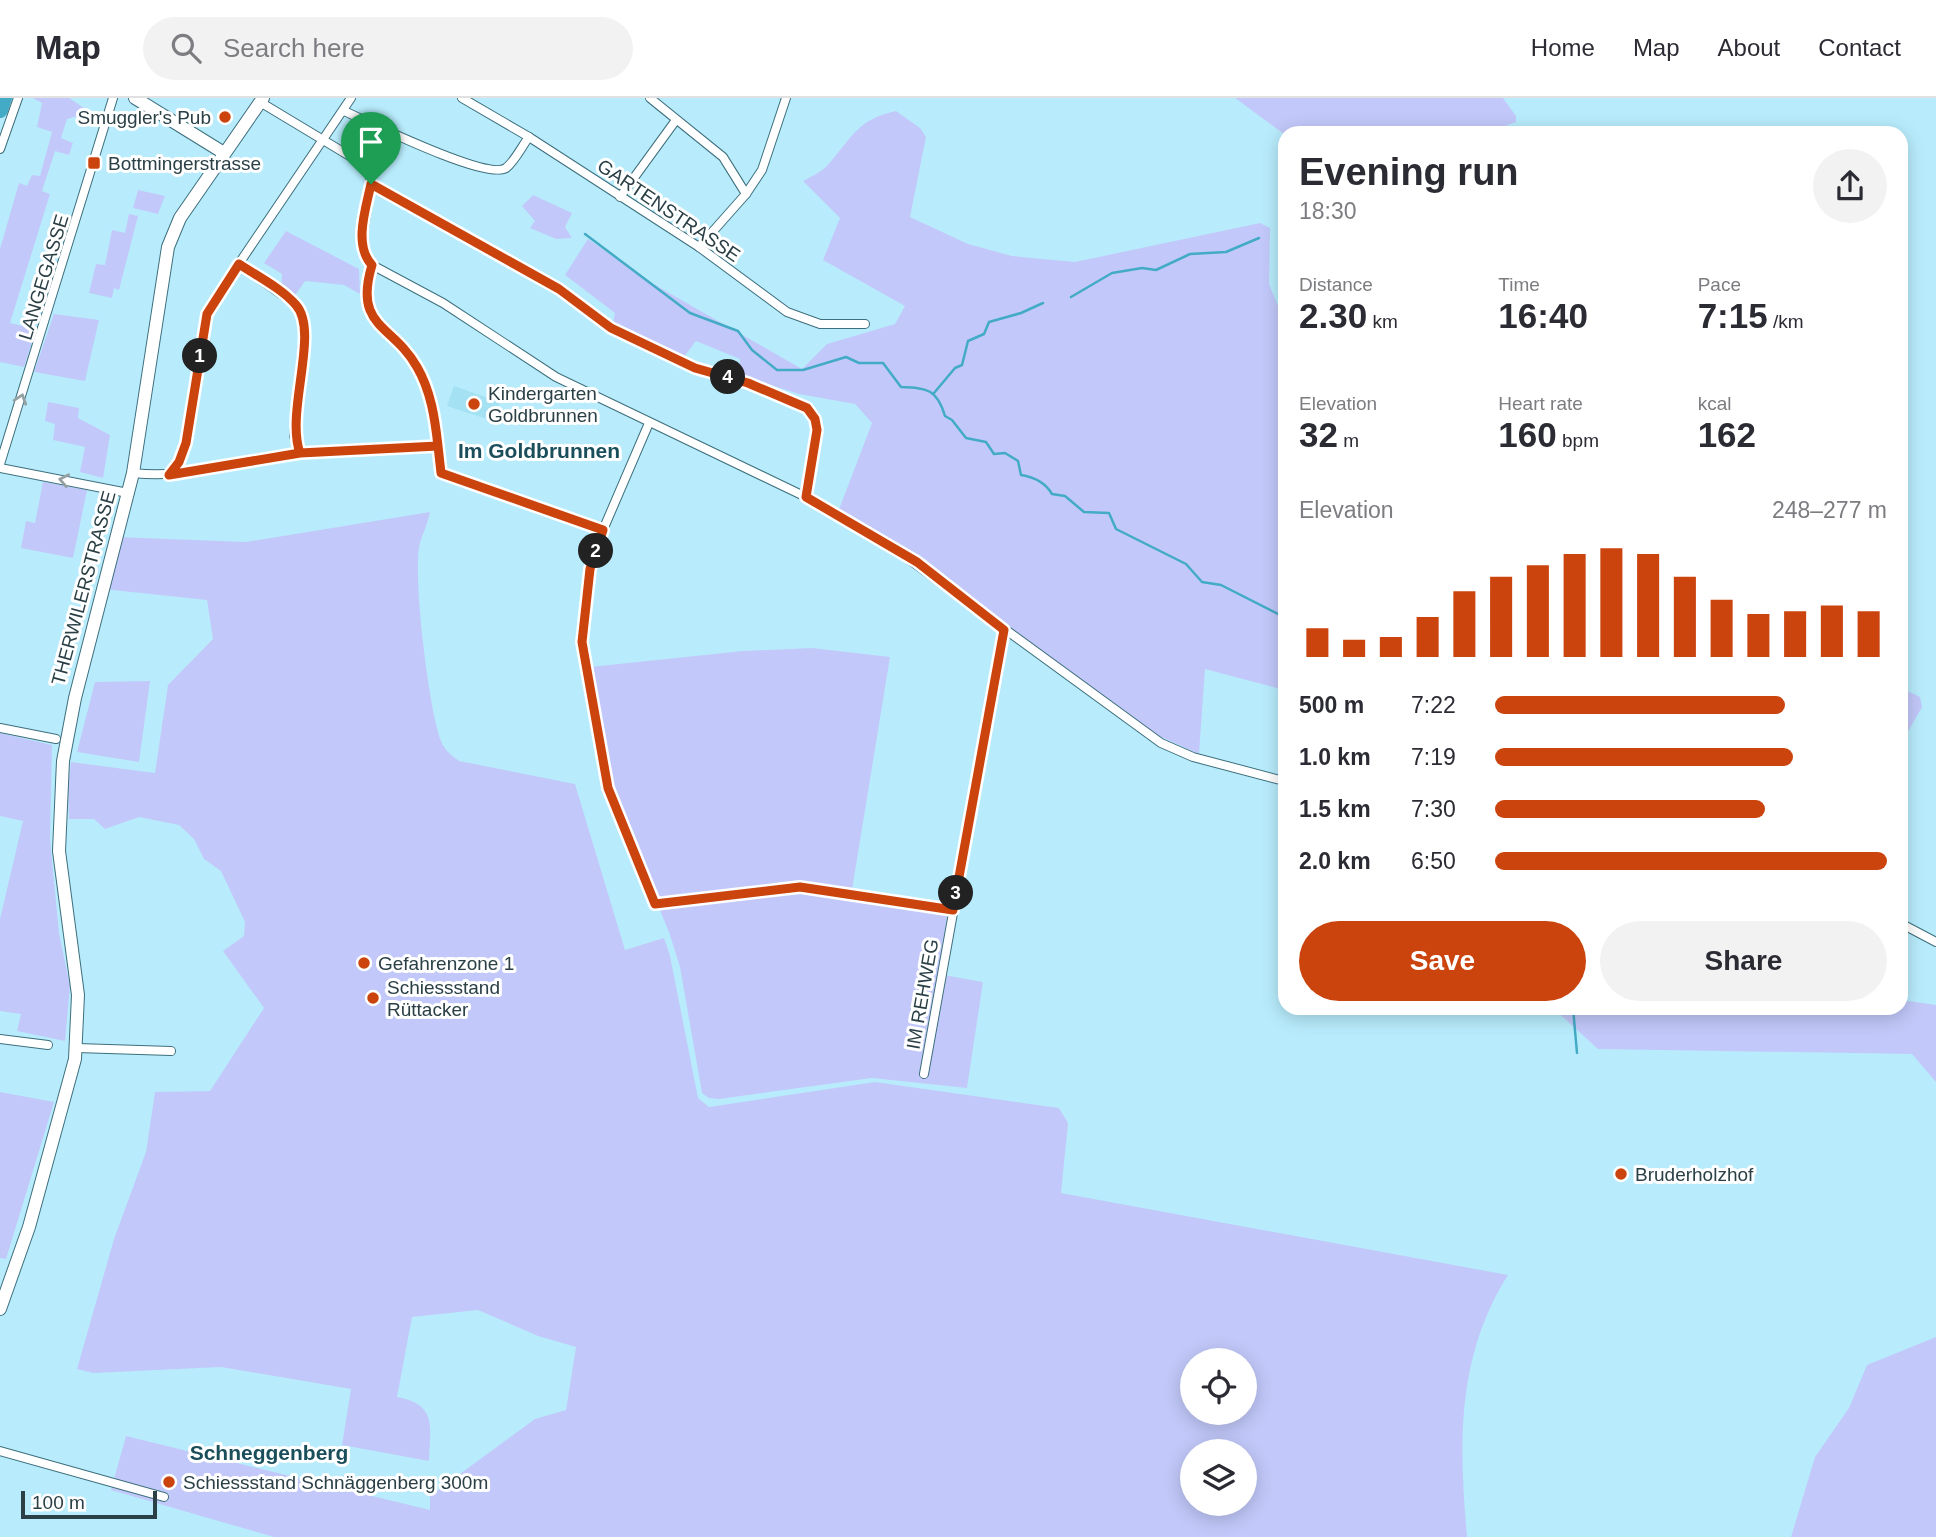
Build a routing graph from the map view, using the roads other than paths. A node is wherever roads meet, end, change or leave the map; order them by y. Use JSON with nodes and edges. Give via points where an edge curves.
{"nodes":[{"id":1,"x":18,"y":98,"type":"edge"},
{"id":2,"x":113,"y":98,"type":"edge"},
{"id":3,"x":351,"y":98,"type":"edge"},
{"id":4,"x":462,"y":98,"type":"edge"},
{"id":5,"x":650,"y":98,"type":"edge"},
{"id":6,"x":786,"y":98,"type":"edge"},
{"id":7,"x":139,"y":99,"type":"edge"},
{"id":8,"x":262,"y":100,"type":"edge"},
{"id":9,"x":344,"y":111,"type":"junction"},
{"id":10,"x":676,"y":120,"type":"junction"},
{"id":11,"x":529,"y":137,"type":"junction"},
{"id":12,"x":325,"y":139,"type":"junction"},
{"id":13,"x":0,"y":149,"type":"edge"},
{"id":14,"x":224,"y":153,"type":"junction"},
{"id":15,"x":371,"y":184,"type":"junction"},
{"id":16,"x":746,"y":194,"type":"junction"},
{"id":17,"x":620,"y":197,"type":"junction"},
{"id":18,"x":699,"y":247,"type":"junction"},
{"id":19,"x":239,"y":264,"type":"junction"},
{"id":20,"x":372,"y":265,"type":"junction"},
{"id":21,"x":864,"y":324,"type":"dead end"},
{"id":22,"x":649,"y":423,"type":"junction"},
{"id":23,"x":438,"y":446,"type":"junction"},
{"id":24,"x":300,"y":453,"type":"junction"},
{"id":25,"x":0,"y":466,"type":"edge"},
{"id":26,"x":133,"y":473,"type":"junction"},
{"id":27,"x":169,"y":475,"type":"junction"},
{"id":28,"x":128,"y":493,"type":"junction"},
{"id":29,"x":806,"y":497,"type":"junction"},
{"id":30,"x":603,"y":530,"type":"junction"},
{"id":31,"x":1004,"y":630,"type":"junction"},
{"id":32,"x":0,"y":728,"type":"edge"},
{"id":33,"x":56,"y":739,"type":"dead end"},
{"id":34,"x":1278,"y":779,"type":"edge"},
{"id":35,"x":953,"y":910,"type":"junction"},
{"id":36,"x":1908,"y":927,"type":"edge"},
{"id":37,"x":1936,"y":942,"type":"edge"},
{"id":38,"x":0,"y":1039,"type":"edge"},
{"id":39,"x":48,"y":1045,"type":"dead end"},
{"id":40,"x":76,"y":1048,"type":"junction"},
{"id":41,"x":171,"y":1051,"type":"dead end"},
{"id":42,"x":924,"y":1074,"type":"dead end"},
{"id":43,"x":0,"y":1309,"type":"edge"},
{"id":44,"x":0,"y":1451,"type":"edge"},
{"id":45,"x":164,"y":1497,"type":"dead end"}],
"edges":[{"from":1,"to":13,"type":"street"},
{"from":25,"to":2,"type":"street","name":"LANGEGASSE","one_way":true},
{"from":3,"to":9,"type":"street"},
{"from":4,"to":11,"type":"street","name":"GARTENSTRASSE"},
{"from":5,"to":10,"type":"street"},
{"from":6,"to":16,"type":"street","via":[[762,170]]},
{"from":7,"to":14,"type":"main road"},
{"from":8,"to":12,"type":"street"},
{"from":8,"to":14,"type":"main road"},
{"from":9,"to":11,"type":"street","via":[[494,172],[507,167]]},
{"from":9,"to":12,"type":"street"},
{"from":10,"to":16,"type":"street","via":[[723,157]]},
{"from":10,"to":17,"type":"street"},
{"from":11,"to":17,"type":"street","name":"GARTENSTRASSE"},
{"from":12,"to":15,"type":"street","via":[[364,163]]},
{"from":12,"to":19,"type":"street"},
{"from":14,"to":26,"type":"main road","name":"THERWILERSTRASSE","via":[[180,218],[168,247]]},
{"from":15,"to":20,"type":"street","via":[[362,241]]},
{"from":15,"to":29,"type":"street","via":[[550,284],[611,328],[695,368],[748,383],[807,408],[817,430]]},
{"from":16,"to":18,"type":"street"},
{"from":17,"to":18,"type":"street","name":"GARTENSTRASSE"},
{"from":18,"to":21,"type":"street","name":"GARTENSTRASSE","via":[[788,312],[820,324]]},
{"from":19,"to":24,"type":"street","via":[[301,312],[305,334],[294,436]]},
{"from":19,"to":27,"type":"street","via":[[207,314],[186,443]]},
{"from":20,"to":22,"type":"street","via":[[443,303],[556,377]]},
{"from":20,"to":23,"type":"street","via":[[370,313],[417,368],[433,413]]},
{"from":22,"to":29,"type":"street"},
{"from":22,"to":30,"type":"street"},
{"from":23,"to":24,"type":"street"},
{"from":23,"to":30,"type":"street","via":[[441,473]]},
{"from":24,"to":27,"type":"street"},
{"from":28,"to":25,"type":"street","one_way":true},
{"from":26,"to":27,"type":"street"},
{"from":26,"to":28,"type":"main road","name":"THERWILERSTRASSE"},
{"from":28,"to":40,"type":"main road","name":"THERWILERSTRASSE","via":[[75,698],[60,788],[59,851],[78,995]]},
{"from":29,"to":31,"type":"street","via":[[917,562]]},
{"from":30,"to":35,"type":"street","via":[[590,569],[582,642],[608,788],[655,904],[800,887]]},
{"from":31,"to":34,"type":"street","via":[[1161,743],[1193,757]]},
{"from":31,"to":35,"type":"street","name":"IM REHWEG"},
{"from":32,"to":33,"type":"street"},
{"from":35,"to":42,"type":"street","name":"IM REHWEG"},
{"from":36,"to":37,"type":"street"},
{"from":38,"to":39,"type":"street"},
{"from":40,"to":41,"type":"street"},
{"from":40,"to":43,"type":"main road","name":"THERWILERSTRASSE","via":[[58,1128]]},
{"from":44,"to":45,"type":"street"}]}
